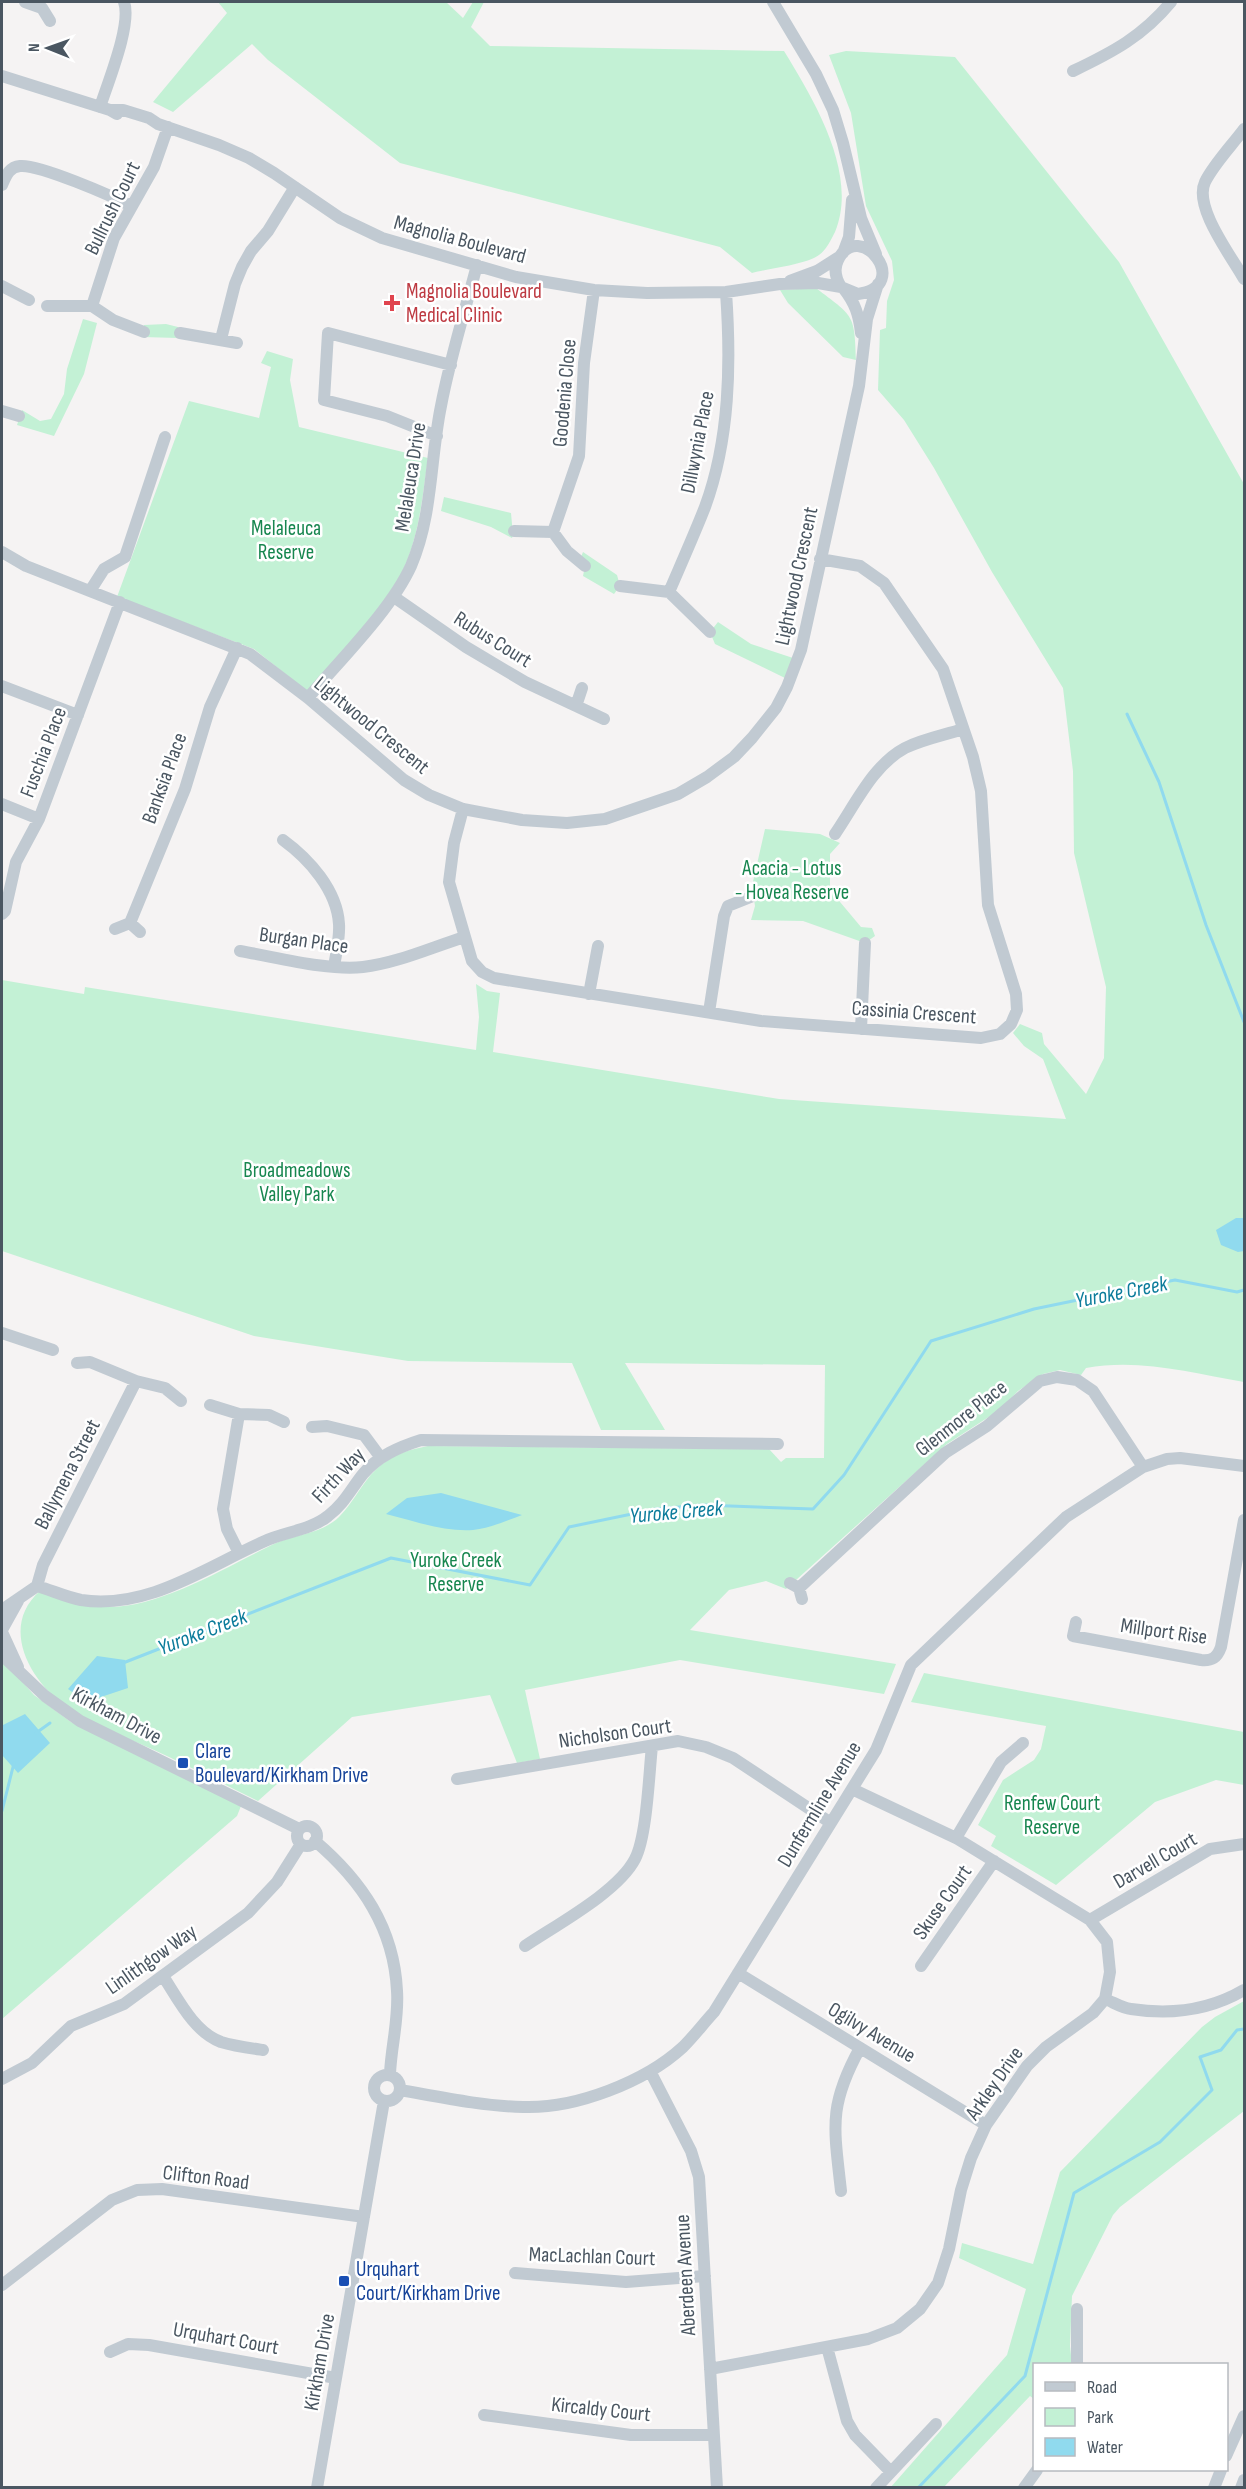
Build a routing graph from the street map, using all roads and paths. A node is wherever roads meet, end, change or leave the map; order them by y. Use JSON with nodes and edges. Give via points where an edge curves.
{"nodes":[{"id":1,"x":25,"y":2,"type":"edge"},
{"id":2,"x":124,"y":2,"type":"edge"},
{"id":3,"x":772,"y":2,"type":"edge"},
{"id":4,"x":1171,"y":2,"type":"edge"},
{"id":5,"x":50,"y":21,"type":"dead end"},
{"id":6,"x":1070,"y":71,"type":"dead end"},
{"id":7,"x":2,"y":76,"type":"edge"},
{"id":8,"x":105,"y":108,"type":"junction"},
{"id":9,"x":163,"y":126,"type":"junction"},
{"id":10,"x":1245,"y":129,"type":"edge"},
{"id":11,"x":2,"y":185,"type":"edge"},
{"id":12,"x":295,"y":187,"type":"junction"},
{"id":13,"x":852,"y":187,"type":"junction"},
{"id":14,"x":131,"y":206,"type":"junction"},
{"id":15,"x":841,"y":255,"type":"junction"},
{"id":16,"x":876,"y":255,"type":"junction"},
{"id":17,"x":477,"y":265,"type":"junction"},
{"id":18,"x":1245,"y":279,"type":"edge"},
{"id":19,"x":780,"y":284,"type":"junction"},
{"id":20,"x":878,"y":284,"type":"junction"},
{"id":21,"x":2,"y":286,"type":"edge"},
{"id":22,"x":843,"y":288,"type":"junction"},
{"id":23,"x":594,"y":290,"type":"junction"},
{"id":24,"x":726,"y":292,"type":"junction"},
{"id":25,"x":29,"y":300,"type":"dead end"},
{"id":26,"x":47,"y":306,"type":"dead end"},
{"id":27,"x":92,"y":306,"type":"junction"},
{"id":28,"x":144,"y":332,"type":"dead end"},
{"id":29,"x":180,"y":333,"type":"dead end"},
{"id":30,"x":221,"y":339,"type":"junction"},
{"id":31,"x":237,"y":343,"type":"dead end"},
{"id":32,"x":862,"y":349,"type":"junction"},
{"id":33,"x":451,"y":365,"type":"junction"},
{"id":34,"x":2,"y":411,"type":"edge"},
{"id":35,"x":19,"y":416,"type":"dead end"},
{"id":36,"x":437,"y":436,"type":"junction"},
{"id":37,"x":165,"y":437,"type":"dead end"},
{"id":38,"x":514,"y":531,"type":"dead end"},
{"id":39,"x":553,"y":531,"type":"junction"},
{"id":40,"x":2,"y":552,"type":"edge"},
{"id":41,"x":820,"y":559,"type":"junction"},
{"id":42,"x":2,"y":560,"type":"edge"},
{"id":43,"x":26,"y":566,"type":"junction"},
{"id":44,"x":585,"y":566,"type":"dead end"},
{"id":45,"x":620,"y":586,"type":"dead end"},
{"id":46,"x":90,"y":591,"type":"junction"},
{"id":47,"x":669,"y":592,"type":"junction"},
{"id":48,"x":394,"y":597,"type":"junction"},
{"id":49,"x":120,"y":602,"type":"junction"},
{"id":50,"x":710,"y":632,"type":"dead end"},
{"id":51,"x":237,"y":648,"type":"junction"},
{"id":52,"x":2,"y":686,"type":"edge"},
{"id":53,"x":582,"y":688,"type":"dead end"},
{"id":54,"x":308,"y":698,"type":"junction"},
{"id":55,"x":576,"y":706,"type":"junction"},
{"id":56,"x":78,"y":715,"type":"junction"},
{"id":57,"x":604,"y":719,"type":"dead end"},
{"id":58,"x":963,"y":729,"type":"junction"},
{"id":59,"x":2,"y":804,"type":"edge"},
{"id":60,"x":463,"y":809,"type":"junction"},
{"id":61,"x":39,"y":819,"type":"junction"},
{"id":62,"x":835,"y":834,"type":"dead end"},
{"id":63,"x":283,"y":840,"type":"dead end"},
{"id":64,"x":753,"y":897,"type":"dead end"},
{"id":65,"x":2,"y":914,"type":"edge"},
{"id":66,"x":130,"y":923,"type":"junction"},
{"id":67,"x":115,"y":929,"type":"dead end"},
{"id":68,"x":140,"y":932,"type":"dead end"},
{"id":69,"x":465,"y":937,"type":"junction"},
{"id":70,"x":865,"y":943,"type":"dead end"},
{"id":71,"x":598,"y":946,"type":"dead end"},
{"id":72,"x":240,"y":951,"type":"dead end"},
{"id":73,"x":334,"y":967,"type":"junction"},
{"id":74,"x":589,"y":994,"type":"junction"},
{"id":75,"x":708,"y":1012,"type":"junction"},
{"id":76,"x":861,"y":1029,"type":"junction"},
{"id":77,"x":3,"y":1338,"type":"edge"},
{"id":78,"x":53,"y":1350,"type":"dead end"},
{"id":79,"x":77,"y":1362,"type":"dead end"},
{"id":80,"x":136,"y":1381,"type":"junction"},
{"id":81,"x":181,"y":1401,"type":"dead end"},
{"id":82,"x":210,"y":1406,"type":"dead end"},
{"id":83,"x":239,"y":1414,"type":"junction"},
{"id":84,"x":284,"y":1422,"type":"dead end"},
{"id":85,"x":312,"y":1427,"type":"dead end"},
{"id":86,"x":778,"y":1444,"type":"dead end"},
{"id":87,"x":381,"y":1458,"type":"junction"},
{"id":88,"x":1245,"y":1466,"type":"edge"},
{"id":89,"x":1143,"y":1467,"type":"junction"},
{"id":90,"x":1245,"y":1520,"type":"edge"},
{"id":91,"x":239,"y":1553,"type":"junction"},
{"id":92,"x":37,"y":1586,"type":"junction"},
{"id":93,"x":797,"y":1590,"type":"dead end"},
{"id":94,"x":19,"y":1600,"type":"junction"},
{"id":95,"x":2,"y":1610,"type":"edge"},
{"id":96,"x":1076,"y":1622,"type":"dead end"},
{"id":97,"x":2,"y":1630,"type":"edge"},
{"id":98,"x":2,"y":1655,"type":"edge"},
{"id":99,"x":21,"y":1673,"type":"junction"},
{"id":100,"x":1023,"y":1743,"type":"dead end"},
{"id":101,"x":652,"y":1746,"type":"junction"},
{"id":102,"x":457,"y":1779,"type":"dead end"},
{"id":103,"x":852,"y":1789,"type":"junction"},
{"id":104,"x":831,"y":1823,"type":"junction"},
{"id":105,"x":299,"y":1829,"type":"junction"},
{"id":106,"x":956,"y":1838,"type":"junction"},
{"id":107,"x":315,"y":1841,"type":"junction"},
{"id":108,"x":301,"y":1844,"type":"junction"},
{"id":109,"x":1244,"y":1844,"type":"edge"},
{"id":110,"x":994,"y":1861,"type":"junction"},
{"id":111,"x":1090,"y":1920,"type":"junction"},
{"id":112,"x":525,"y":1946,"type":"dead end"},
{"id":113,"x":921,"y":1966,"type":"dead end"},
{"id":114,"x":738,"y":1973,"type":"junction"},
{"id":115,"x":163,"y":1977,"type":"junction"},
{"id":116,"x":1245,"y":1990,"type":"edge"},
{"id":117,"x":1105,"y":1999,"type":"junction"},
{"id":118,"x":860,"y":2048,"type":"junction"},
{"id":119,"x":263,"y":2050,"type":"dead end"},
{"id":120,"x":650,"y":2071,"type":"junction"},
{"id":121,"x":390,"y":2074,"type":"junction"},
{"id":122,"x":2,"y":2079,"type":"edge"},
{"id":123,"x":400,"y":2090,"type":"junction"},
{"id":124,"x":384,"y":2101,"type":"junction"},
{"id":125,"x":986,"y":2125,"type":"junction"},
{"id":126,"x":841,"y":2191,"type":"dead end"},
{"id":127,"x":364,"y":2217,"type":"junction"},
{"id":128,"x":515,"y":2272,"type":"dead end"},
{"id":129,"x":705,"y":2276,"type":"junction"},
{"id":130,"x":2,"y":2285,"type":"edge"},
{"id":131,"x":1077,"y":2309,"type":"dead end"},
{"id":132,"x":827,"y":2347,"type":"junction"},
{"id":133,"x":110,"y":2352,"type":"dead end"},
{"id":134,"x":1077,"y":2363,"type":"edge"},
{"id":135,"x":710,"y":2368,"type":"junction"},
{"id":136,"x":336,"y":2378,"type":"junction"},
{"id":137,"x":484,"y":2415,"type":"dead end"},
{"id":138,"x":1245,"y":2416,"type":"edge"},
{"id":139,"x":936,"y":2424,"type":"dead end"},
{"id":140,"x":714,"y":2435,"type":"junction"},
{"id":141,"x":1230,"y":2440,"type":"edge"},
{"id":142,"x":1245,"y":2446,"type":"edge"},
{"id":143,"x":890,"y":2471,"type":"junction"},
{"id":144,"x":1036,"y":2471,"type":"edge"},
{"id":145,"x":1220,"y":2471,"type":"edge"},
{"id":146,"x":1245,"y":2480,"type":"edge"},
{"id":147,"x":317,"y":2487,"type":"edge"},
{"id":148,"x":717,"y":2487,"type":"edge"},
{"id":149,"x":876,"y":2487,"type":"edge"},
{"id":150,"x":1024,"y":2487,"type":"edge"},
{"id":151,"x":1214,"y":2487,"type":"edge"},
{"id":152,"x":1241,"y":2487,"type":"edge"}],
"edges":[{"from":1,"to":5,"type":"street","via":[[42,8]]},
{"from":2,"to":8,"type":"street","via":[[125,27]]},
{"from":3,"to":13,"type":"street","via":[[825,92],[843,143]]},
{"from":4,"to":6,"type":"street","via":[[1135,38]]},
{"from":7,"to":8,"type":"street","name":"Magnolia Boulevard"},
{"from":8,"to":9,"type":"street","name":"Magnolia Boulevard","via":[[140,123]]},
{"from":9,"to":12,"type":"street","name":"Magnolia Boulevard","via":[[249,158]]},
{"from":9,"to":14,"type":"street","name":"Bullrush Court","via":[[154,167]]},
{"from":10,"to":18,"type":"street","via":[[1204,182],[1202,193],[1204,209]]},
{"from":11,"to":14,"type":"street","via":[[8,172],[18,166],[30,166]]},
{"from":12,"to":17,"type":"street","name":"Magnolia Boulevard","via":[[361,230]]},
{"from":12,"to":30,"type":"street","via":[[242,267]]},
{"from":13,"to":15,"type":"street","via":[[849,237]]},
{"from":13,"to":16,"type":"street"},
{"from":14,"to":27,"type":"street","name":"Bullrush Court","via":[[114,238]]},
{"from":15,"to":16,"type":"street","via":[[860,247]]},
{"from":15,"to":19,"type":"street","name":"Magnolia Boulevard","via":[[817,271]]},
{"from":15,"to":22,"type":"street","via":[[835,272]]},
{"from":16,"to":20,"type":"street","via":[[882,269]]},
{"from":17,"to":23,"type":"street","name":"Magnolia Boulevard","via":[[516,277]]},
{"from":17,"to":33,"type":"street","name":"Melaleuca Drive"},
{"from":19,"to":22,"type":"street","name":"Magnolia Boulevard"},
{"from":19,"to":24,"type":"street","name":"Magnolia Boulevard"},
{"from":20,"to":22,"type":"street","via":[[858,294]]},
{"from":20,"to":32,"type":"street","name":"Lightwood Crescent"},
{"from":21,"to":25,"type":"street"},
{"from":22,"to":32,"type":"street","name":"Lightwood Crescent","via":[[859,319]]},
{"from":23,"to":24,"type":"street","name":"Magnolia Boulevard"},
{"from":23,"to":39,"type":"street","name":"Goodenia Close","via":[[584,363],[579,456]]},
{"from":24,"to":47,"type":"street","name":"Dillwynia Place","via":[[730,346],[720,447],[705,506]]},
{"from":26,"to":27,"type":"street"},
{"from":27,"to":28,"type":"street"},
{"from":29,"to":30,"type":"street"},
{"from":30,"to":31,"type":"street"},
{"from":32,"to":41,"type":"street","name":"Lightwood Crescent","via":[[859,386]]},
{"from":33,"to":36,"type":"street","name":"Melaleuca Drive"},
{"from":33,"to":36,"type":"street","via":[[328,333],[324,400],[387,416]]},
{"from":34,"to":35,"type":"street"},
{"from":36,"to":48,"type":"street","name":"Melaleuca Drive","via":[[422,536]]},
{"from":37,"to":46,"type":"street","via":[[125,557],[104,570]]},
{"from":38,"to":39,"type":"street"},
{"from":39,"to":44,"type":"street","via":[[567,551]]},
{"from":40,"to":43,"type":"street","name":"Lightwood Crescent"},
{"from":41,"to":58,"type":"street","name":"Cassinia Crescent","via":[[860,566],[884,583],[943,669]]},
{"from":41,"to":60,"type":"street","name":"Lightwood Crescent","via":[[801,650],[787,687],[752,738],[707,777],[678,794],[605,819],[547,822]]},
{"from":42,"to":43,"type":"street","name":"Lightwood Crescent"},
{"from":43,"to":46,"type":"street","name":"Lightwood Crescent"},
{"from":45,"to":47,"type":"street"},
{"from":46,"to":49,"type":"street","name":"Lightwood Crescent"},
{"from":47,"to":50,"type":"street"},
{"from":48,"to":54,"type":"street","name":"Melaleuca Drive"},
{"from":48,"to":55,"type":"street","name":"Rubus Court","via":[[466,647]]},
{"from":49,"to":51,"type":"street","name":"Lightwood Crescent"},
{"from":49,"to":56,"type":"street","name":"Fuschia Place"},
{"from":51,"to":54,"type":"street","name":"Lightwood Crescent"},
{"from":51,"to":66,"type":"street","name":"Banksia Place","via":[[210,707],[185,789]]},
{"from":52,"to":56,"type":"street"},
{"from":53,"to":55,"type":"street"},
{"from":54,"to":60,"type":"street","name":"Lightwood Crescent","via":[[404,780]]},
{"from":55,"to":57,"type":"street","name":"Rubus Court"},
{"from":56,"to":61,"type":"street","name":"Fuschia Place"},
{"from":58,"to":62,"type":"street","via":[[907,747],[892,757],[880,768]]},
{"from":58,"to":76,"type":"street","name":"Cassinia Crescent","via":[[981,791],[988,905],[1016,994],[1017,1010],[1011,1024],[1000,1034],[981,1038]]},
{"from":59,"to":61,"type":"street"},
{"from":60,"to":69,"type":"street","name":"Cassinia Crescent","via":[[449,882]]},
{"from":61,"to":65,"type":"street","name":"Fuschia Place","via":[[16,862]]},
{"from":63,"to":73,"type":"street","via":[[316,873],[333,898],[339,928]]},
{"from":64,"to":75,"type":"street","via":[[728,906],[724,916]]},
{"from":66,"to":67,"type":"street"},
{"from":66,"to":68,"type":"street"},
{"from":69,"to":73,"type":"street","name":"Burgan Place","via":[[389,962]]},
{"from":69,"to":74,"type":"street","name":"Cassinia Crescent","via":[[472,961],[488,975]]},
{"from":70,"to":76,"type":"street"},
{"from":71,"to":74,"type":"street"},
{"from":72,"to":73,"type":"street","name":"Burgan Place"},
{"from":74,"to":75,"type":"street","name":"Cassinia Crescent"},
{"from":75,"to":76,"type":"street","name":"Cassinia Crescent","via":[[761,1021]]},
{"from":77,"to":78,"type":"street"},
{"from":79,"to":80,"type":"street","via":[[90,1362]]},
{"from":80,"to":81,"type":"street","via":[[165,1388]]},
{"from":80,"to":92,"type":"street","name":"Ballymena Street","via":[[43,1565]]},
{"from":82,"to":83,"type":"street"},
{"from":83,"to":84,"type":"street","via":[[269,1415]]},
{"from":83,"to":91,"type":"street","via":[[223,1509],[227,1529]]},
{"from":85,"to":87,"type":"street","via":[[327,1426],[364,1435]]},
{"from":86,"to":87,"type":"street","name":"Firth Way","via":[[421,1440]]},
{"from":87,"to":91,"type":"street","name":"Firth Way","via":[[325,1519]]},
{"from":88,"to":89,"type":"street","name":"Dunfermline Avenue","via":[[1180,1458]]},
{"from":89,"to":93,"type":"street","name":"Glenmore Place","via":[[1093,1391],[1077,1380],[1040,1380],[987,1426],[945,1453]]},
{"from":89,"to":103,"type":"street","name":"Dunfermline Avenue","via":[[1066,1517],[911,1665],[876,1750]]},
{"from":90,"to":96,"type":"street","name":"Millport Rise","via":[[1218,1656],[1207,1661],[1071,1639]]},
{"from":91,"to":92,"type":"street","name":"Firth Way","via":[[146,1596],[112,1602],[80,1600]]},
{"from":92,"to":94,"type":"street"},
{"from":94,"to":95,"type":"street"},
{"from":94,"to":97,"type":"street"},
{"from":97,"to":99,"type":"street","name":"Kirkham Drive"},
{"from":98,"to":99,"type":"street","name":"Kirkham Drive"},
{"from":99,"to":105,"type":"street","name":"Kirkham Drive","via":[[80,1721]]},
{"from":100,"to":106,"type":"street","via":[[1001,1762]]},
{"from":101,"to":102,"type":"street","name":"Nicholson Court"},
{"from":101,"to":104,"type":"street","name":"Nicholson Court","via":[[678,1741],[733,1758]]},
{"from":101,"to":112,"type":"street","via":[[636,1858],[613,1886]]},
{"from":103,"to":104,"type":"street","name":"Dunfermline Avenue"},
{"from":103,"to":106,"type":"street"},
{"from":104,"to":114,"type":"street","name":"Dunfermline Avenue"},
{"from":105,"to":107,"type":"street","via":[[312,1827]]},
{"from":105,"to":108,"type":"street","via":[[297,1837]]},
{"from":106,"to":110,"type":"street"},
{"from":107,"to":108,"type":"street"},
{"from":107,"to":121,"type":"street","via":[[348,1870],[377,1915],[393,1956],[398,1993]]},
{"from":108,"to":115,"type":"street","name":"Linlithgow Way","via":[[259,1902]]},
{"from":109,"to":111,"type":"street","name":"Darvell Court","via":[[1210,1849]]},
{"from":110,"to":111,"type":"street"},
{"from":110,"to":113,"type":"street","name":"Skuse Court"},
{"from":111,"to":117,"type":"street","via":[[1107,1942],[1110,1972]]},
{"from":114,"to":118,"type":"street","name":"Ogilvy Avenue"},
{"from":114,"to":120,"type":"street","name":"Dunfermline Avenue","via":[[714,2012],[683,2047]]},
{"from":115,"to":119,"type":"street","via":[[211,2037]]},
{"from":115,"to":122,"type":"street","name":"Linlithgow Way","via":[[123,2004],[67,2029],[32,2063]]},
{"from":116,"to":117,"type":"street","via":[[1209,2005],[1178,2012],[1129,2009]]},
{"from":117,"to":125,"type":"street","name":"Arkley Drive","via":[[1027,2066]]},
{"from":118,"to":125,"type":"street","name":"Ogilvy Avenue"},
{"from":118,"to":126,"type":"street","via":[[842,2085],[835,2114]]},
{"from":120,"to":123,"type":"street","name":"Dunfermline Avenue","via":[[597,2094],[560,2104],[525,2107]]},
{"from":120,"to":129,"type":"street","name":"Aberdeen Avenue","via":[[691,2151],[699,2177]]},
{"from":121,"to":123,"type":"street","via":[[398,2079]]},
{"from":121,"to":124,"type":"street","via":[[377,2078],[374,2085],[377,2096]]},
{"from":123,"to":124,"type":"street","via":[[396,2097]]},
{"from":124,"to":127,"type":"street","name":"Kirkham Drive"},
{"from":125,"to":132,"type":"street","name":"Arkley Drive","via":[[961,2190],[938,2283],[920,2310],[897,2328],[868,2339]]},
{"from":127,"to":130,"type":"street","name":"Clifton Road","via":[[137,2190],[112,2200]]},
{"from":127,"to":136,"type":"street","name":"Kirkham Drive"},
{"from":128,"to":129,"type":"street","name":"MacLachlan Court","via":[[626,2282]]},
{"from":129,"to":135,"type":"street","name":"Aberdeen Avenue"},
{"from":131,"to":134,"type":"street"},
{"from":132,"to":135,"type":"street","name":"Arkley Drive"},
{"from":132,"to":143,"type":"street","via":[[847,2421]]},
{"from":133,"to":136,"type":"street","name":"Urquhart Court","via":[[128,2344],[149,2344]]},
{"from":135,"to":140,"type":"street","name":"Aberdeen Avenue"},
{"from":136,"to":147,"type":"street","name":"Kirkham Drive"},
{"from":137,"to":140,"type":"street","name":"Kircaldy Court","via":[[631,2435]]},
{"from":138,"to":141,"type":"street"},
{"from":139,"to":143,"type":"street"},
{"from":140,"to":148,"type":"street","name":"Aberdeen Avenue"},
{"from":141,"to":142,"type":"street"},
{"from":143,"to":149,"type":"street"},
{"from":144,"to":150,"type":"street"},
{"from":145,"to":151,"type":"street"},
{"from":146,"to":152,"type":"street"}]}
